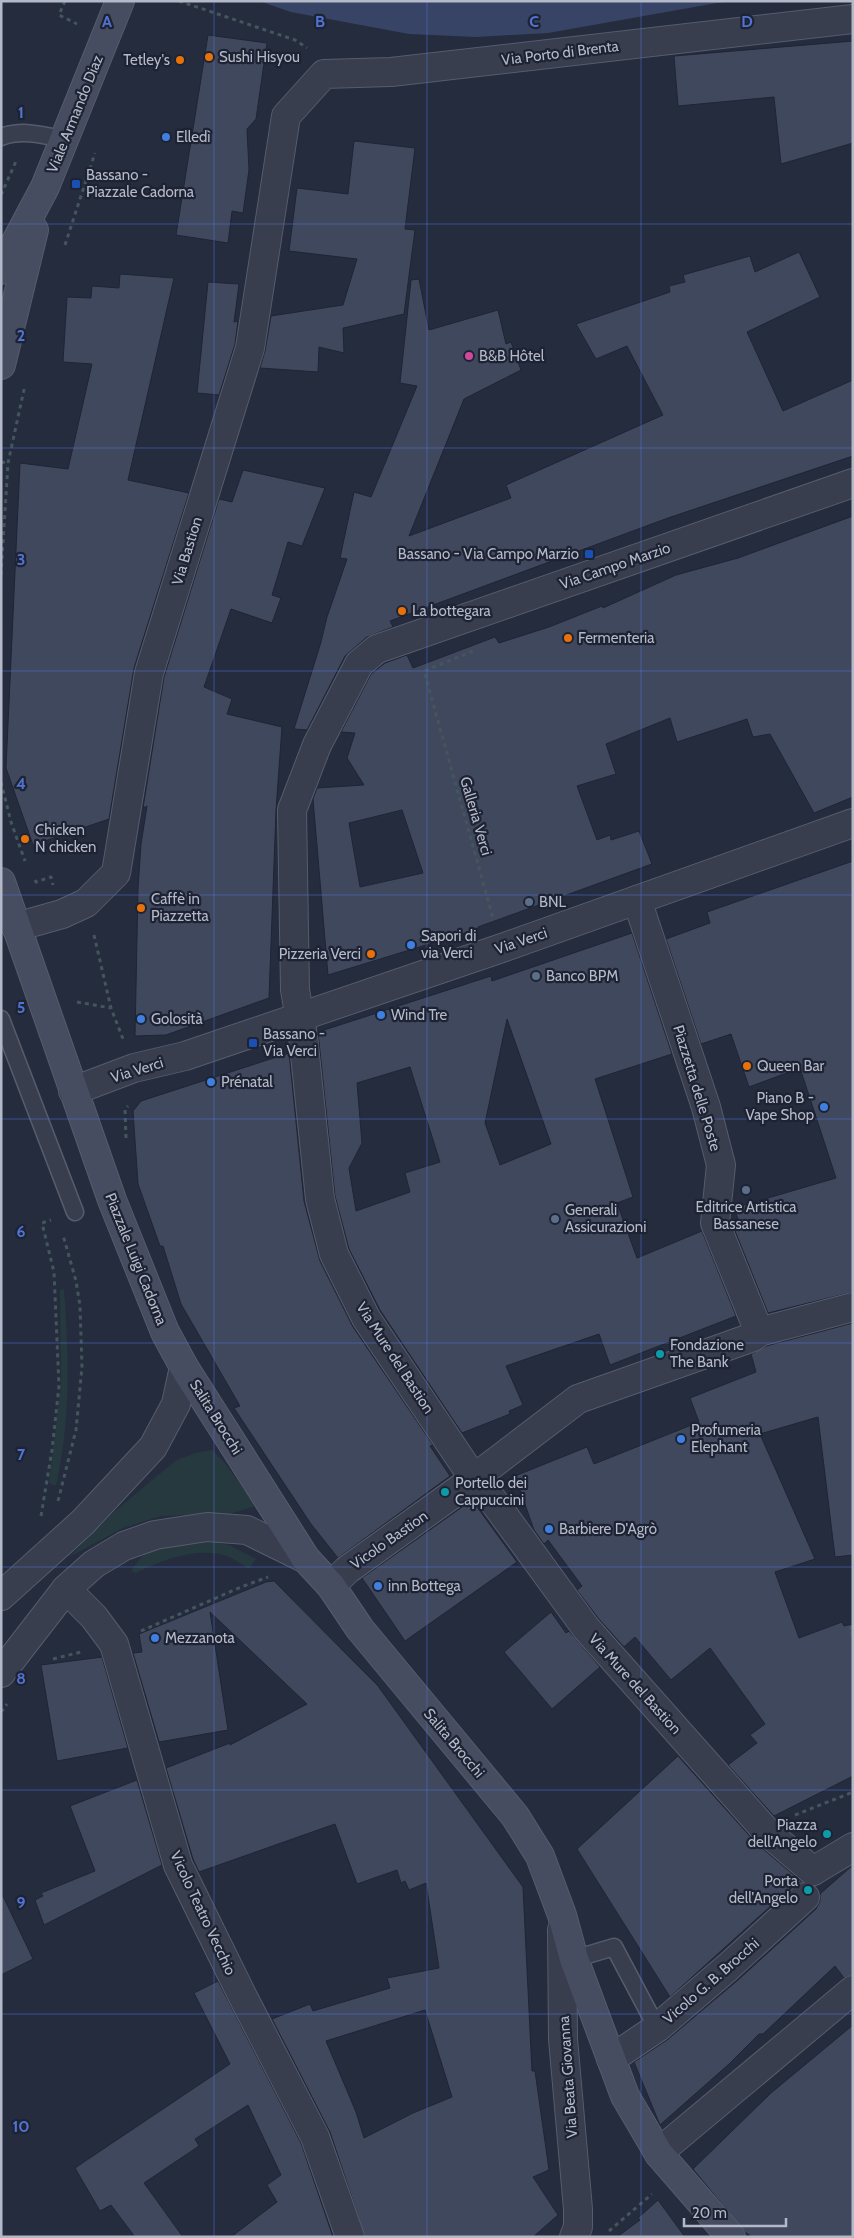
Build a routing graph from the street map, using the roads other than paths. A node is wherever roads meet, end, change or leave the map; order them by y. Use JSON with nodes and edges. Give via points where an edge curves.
{"nodes":[{"id":1,"x":118,"y":7,"type":"edge"},
{"id":2,"x":853,"y":19,"type":"edge"},
{"id":3,"x":286,"y":116,"type":"joint"},
{"id":4,"x":1,"y":137,"type":"edge"},
{"id":5,"x":65,"y":140,"type":"junction"},
{"id":6,"x":45,"y":187,"type":"junction"},
{"id":7,"x":2,"y":271,"type":"edge"},
{"id":8,"x":1,"y":365,"type":"edge"},
{"id":9,"x":853,"y":482,"type":"edge"},
{"id":10,"x":378,"y":649,"type":"joint"},
{"id":11,"x":853,"y":823,"type":"edge"},
{"id":12,"x":1,"y":882,"type":"edge"},
{"id":13,"x":637,"y":900,"type":"junction"},
{"id":14,"x":16,"y":927,"type":"junction"},
{"id":15,"x":298,"y":1017,"type":"junction"},
{"id":16,"x":1,"y":1019,"type":"edge"},
{"id":17,"x":73,"y":1091,"type":"junction"},
{"id":18,"x":75,"y":1212,"type":"dead end"},
{"id":19,"x":853,"y":1307,"type":"edge"},
{"id":20,"x":759,"y":1332,"type":"junction"},
{"id":21,"x":184,"y":1367,"type":"junction"},
{"id":22,"x":474,"y":1478,"type":"junction"},
{"id":23,"x":306,"y":1559,"type":"junction"},
{"id":24,"x":331,"y":1586,"type":"junction"},
{"id":25,"x":66,"y":1589,"type":"junction"},
{"id":26,"x":8,"y":1591,"type":"edge"},
{"id":27,"x":1,"y":1673,"type":"edge"},
{"id":28,"x":823,"y":1872,"type":"edge"},
{"id":29,"x":562,"y":1915,"type":"junction"},
{"id":30,"x":574,"y":1959,"type":"junction"},
{"id":31,"x":853,"y":1990,"type":"edge"},
{"id":32,"x":657,"y":2028,"type":"junction"},
{"id":33,"x":611,"y":2059,"type":"junction"},
{"id":34,"x":667,"y":2164,"type":"junction"},
{"id":35,"x":350,"y":2237,"type":"edge"},
{"id":36,"x":574,"y":2237,"type":"edge"},
{"id":37,"x":731,"y":2237,"type":"edge"}],
"edges":[{"from":1,"to":5,"type":"main road","name":"Viale Armando Diaz"},
{"from":2,"to":3,"type":"street","name":"Via Porto di Brenta","via":[[391,72],[324,74]]},
{"from":3,"to":14,"type":"street","name":"Via Bastion","via":[[250,348],[148,673],[116,873],[86,903],[62,914]]},
{"from":4,"to":5,"type":"lane","via":[[29,132]]},
{"from":5,"to":6,"type":"main road","name":"Viale Armando Diaz"},
{"from":6,"to":7,"type":"main road","name":"Viale Armando Diaz"},
{"from":6,"to":8,"type":"main road","name":"Viale Armando Diaz"},
{"from":9,"to":10,"type":"street","name":"Via Campo Marzio"},
{"from":10,"to":15,"type":"street","name":"Via Mure del Bastion","via":[[359,664],[317,745],[292,810]]},
{"from":11,"to":13,"type":"street","name":"Via Verci"},
{"from":12,"to":14,"type":"main road","name":"Piazzale Luigi Cadorna"},
{"from":13,"to":15,"type":"street","name":"Via Verci"},
{"from":13,"to":20,"type":"street","name":"Piazzetta delle Poste","via":[[706,1107],[720,1165],[715,1223]]},
{"from":14,"to":17,"type":"main road","name":"Piazzale Luigi Cadorna"},
{"from":15,"to":17,"type":"street","name":"Via Verci","via":[[185,1056],[134,1068]]},
{"from":15,"to":22,"type":"street","name":"Via Mure del Bastion","via":[[304,1036],[320,1199],[334,1254],[366,1318]]},
{"from":16,"to":18,"type":"lane"},
{"from":17,"to":21,"type":"main road","name":"Piazzale Luigi Cadorna","via":[[148,1291]]},
{"from":19,"to":20,"type":"street","name":"Vicolo Bastion"},
{"from":20,"to":22,"type":"street","name":"Vicolo Bastion","via":[[753,1337],[578,1399]]},
{"from":21,"to":23,"type":"main road","name":"Salita Brocchi"},
{"from":21,"to":26,"type":"street","via":[[176,1404],[153,1447],[83,1522]]},
{"from":22,"to":24,"type":"street","name":"Vicolo Bastion","via":[[346,1570]]},
{"from":22,"to":28,"type":"street","name":"Via Mure del Bastion","via":[[586,1628],[768,1833]]},
{"from":23,"to":24,"type":"main road","name":"Salita Brocchi"},
{"from":23,"to":25,"type":"street","via":[[247,1530],[207,1527],[155,1535],[124,1546],[94,1564]]},
{"from":24,"to":29,"type":"main road","name":"Salita Brocchi","via":[[360,1629],[515,1816],[540,1856]]},
{"from":25,"to":27,"type":"street"},
{"from":25,"to":35,"type":"street","name":"Vicolo Teatro Vecchio","via":[[94,1617],[114,1644],[178,1865],[315,2137]]},
{"from":28,"to":32,"type":"street","name":"Vicolo G. B. Brocchi","via":[[727,1968]]},
{"from":29,"to":30,"type":"main road","name":"Salita Brocchi"},
{"from":29,"to":36,"type":"street","name":"Via Beata Giovanna","via":[[563,2039],[578,2209],[578,2227]]},
{"from":30,"to":32,"type":"lane","via":[[614,1947]]},
{"from":30,"to":33,"type":"main road","name":"Salita Brocchi"},
{"from":31,"to":34,"type":"street","via":[[670,2143]]},
{"from":32,"to":33,"type":"street","name":"Vicolo G. B. Brocchi"},
{"from":33,"to":34,"type":"main road","name":"Salita Brocchi","via":[[624,2096]]},
{"from":34,"to":37,"type":"main road","name":"Salita Brocchi"}]}
